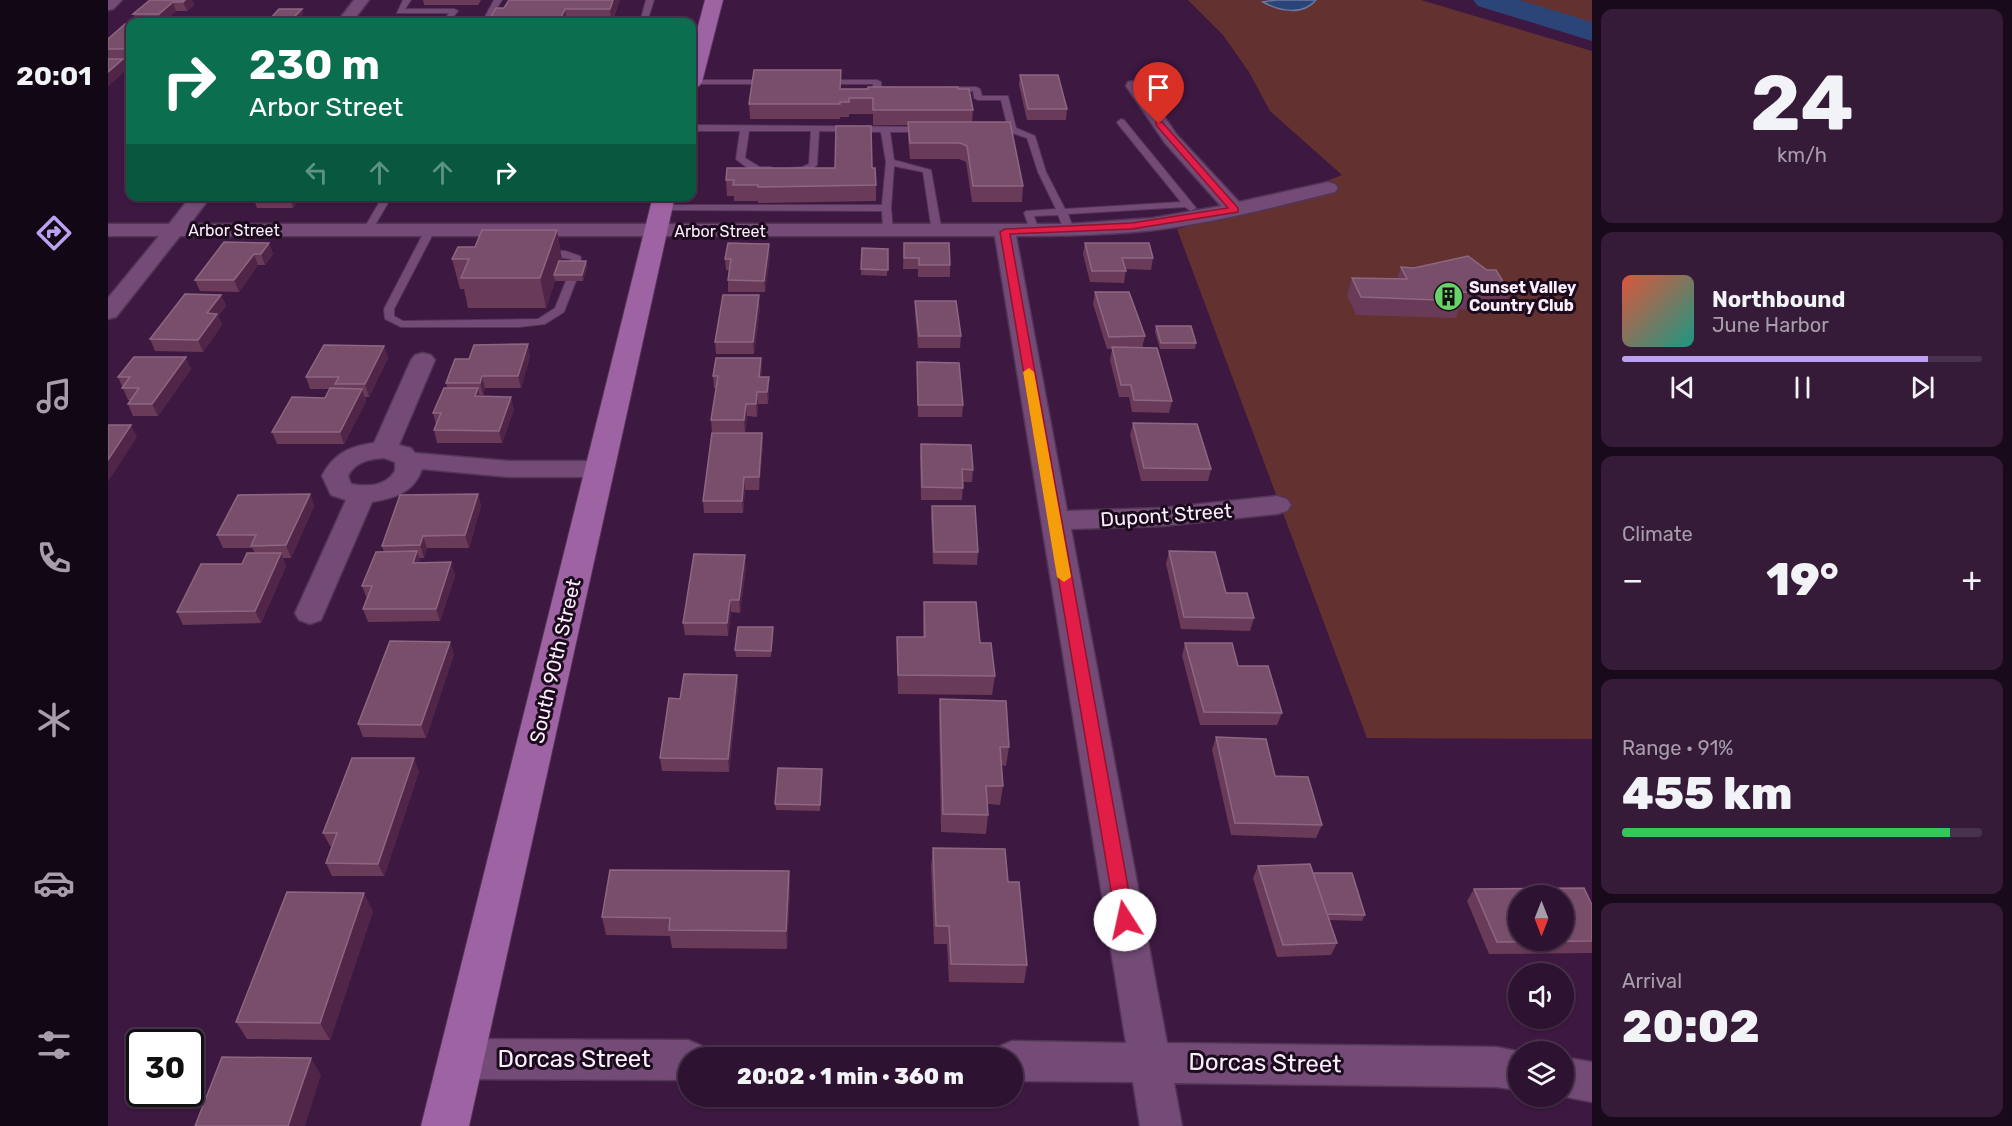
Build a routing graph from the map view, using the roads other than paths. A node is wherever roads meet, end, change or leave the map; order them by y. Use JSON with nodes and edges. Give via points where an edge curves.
{"nodes":[{"id":1,"x":115,"y":0,"type":"edge"},
{"id":2,"x":362,"y":0,"type":"edge"},
{"id":3,"x":407,"y":0,"type":"edge"},
{"id":4,"x":498,"y":0,"type":"edge"},
{"id":5,"x":650,"y":0,"type":"edge"},
{"id":6,"x":714,"y":0,"type":"edge"},
{"id":7,"x":108,"y":6,"type":"edge"},
{"id":8,"x":347,"y":18,"type":"edge"},
{"id":9,"x":449,"y":18,"type":"edge"},
{"id":10,"x":487,"y":18,"type":"edge"},
{"id":11,"x":644,"y":18,"type":"edge"},
{"id":12,"x":696,"y":67,"type":"edge"},
{"id":13,"x":696,"y":82,"type":"edge"},
{"id":14,"x":784,"y":82,"type":"edge"},
{"id":15,"x":807,"y":82,"type":"edge"},
{"id":16,"x":1134,"y":86,"type":"dead end"},
{"id":17,"x":899,"y":89,"type":"edge"},
{"id":18,"x":943,"y":89,"type":"edge"},
{"id":19,"x":1121,"y":122,"type":"dead end"},
{"id":20,"x":696,"y":128,"type":"edge"},
{"id":21,"x":745,"y":128,"type":"junction"},
{"id":22,"x":815,"y":129,"type":"junction"},
{"id":23,"x":885,"y":129,"type":"junction"},
{"id":24,"x":932,"y":129,"type":"edge"},
{"id":25,"x":1000,"y":130,"type":"edge"},
{"id":26,"x":1012,"y":130,"type":"junction"},
{"id":27,"x":890,"y":162,"type":"junction"},
{"id":28,"x":1328,"y":188,"type":"dead end"},
{"id":29,"x":198,"y":201,"type":"edge"},
{"id":30,"x":385,"y":201,"type":"edge"},
{"id":31,"x":886,"y":208,"type":"junction"},
{"id":32,"x":1234,"y":210,"type":"junction"},
{"id":33,"x":660,"y":211,"type":"edge"},
{"id":34,"x":1192,"y":211,"type":"junction"},
{"id":35,"x":1066,"y":221,"type":"junction"},
{"id":36,"x":108,"y":230,"type":"edge"},
{"id":37,"x":175,"y":230,"type":"junction"},
{"id":38,"x":368,"y":230,"type":"junction"},
{"id":39,"x":430,"y":230,"type":"junction"},
{"id":40,"x":888,"y":231,"type":"junction"},
{"id":41,"x":937,"y":231,"type":"junction"},
{"id":42,"x":1019,"y":231,"type":"junction"},
{"id":43,"x":534,"y":253,"type":"edge"},
{"id":44,"x":574,"y":267,"type":"edge"},
{"id":45,"x":571,"y":281,"type":"edge"},
{"id":46,"x":108,"y":312,"type":"edge"},
{"id":47,"x":423,"y":360,"type":"dead end"},
{"id":48,"x":384,"y":450,"type":"junction"},
{"id":49,"x":600,"y":469,"type":"junction"},
{"id":50,"x":405,"y":471,"type":"junction"},
{"id":51,"x":362,"y":495,"type":"junction"},
{"id":52,"x":1277,"y":505,"type":"dead end"},
{"id":53,"x":1054,"y":520,"type":"junction"},
{"id":54,"x":310,"y":613,"type":"dead end"},
{"id":55,"x":460,"y":1059,"type":"junction"},
{"id":56,"x":678,"y":1060,"type":"edge"},
{"id":57,"x":1023,"y":1061,"type":"edge"},
{"id":58,"x":1150,"y":1061,"type":"junction"},
{"id":59,"x":1508,"y":1069,"type":"edge"},
{"id":60,"x":1574,"y":1079,"type":"edge"},
{"id":61,"x":1592,"y":1082,"type":"edge"},
{"id":62,"x":445,"y":1126,"type":"edge"},
{"id":63,"x":1161,"y":1126,"type":"edge"}],
"edges":[{"from":1,"to":7,"type":"street"},
{"from":2,"to":8,"type":"street"},
{"from":3,"to":9,"type":"lane","via":[[400,11],[454,11]]},
{"from":4,"to":10,"type":"lane"},
{"from":5,"to":11,"type":"lane"},
{"from":6,"to":12,"type":"main road"},
{"from":13,"to":14,"type":"lane"},
{"from":15,"to":17,"type":"lane","via":[[877,82],[877,89]]},
{"from":16,"to":32,"type":"street","via":[[1171,139]]},
{"from":18,"to":26,"type":"lane","via":[[976,89],[978,98],[1005,98]]},
{"from":19,"to":34,"type":"lane"},
{"from":20,"to":21,"type":"lane"},
{"from":21,"to":22,"type":"lane"},
{"from":21,"to":22,"type":"lane","via":[[740,159],[758,170],[804,170],[813,165]]},
{"from":22,"to":23,"type":"lane"},
{"from":23,"to":24,"type":"lane"},
{"from":23,"to":27,"type":"lane"},
{"from":25,"to":26,"type":"lane"},
{"from":26,"to":35,"type":"lane","via":[[1031,136],[1042,172]]},
{"from":27,"to":31,"type":"lane"},
{"from":27,"to":41,"type":"lane","via":[[927,170]]},
{"from":28,"to":32,"type":"street","name":"Arbor Street"},
{"from":29,"to":37,"type":"street"},
{"from":30,"to":38,"type":"lane"},
{"from":31,"to":33,"type":"lane"},
{"from":31,"to":40,"type":"lane"},
{"from":32,"to":34,"type":"street","name":"Arbor Street"},
{"from":33,"to":39,"type":"street","name":"Arbor Street","via":[[504,235]]},
{"from":33,"to":40,"type":"street","name":"Arbor Street"},
{"from":33,"to":49,"type":"main road","name":"South 90th Street"},
{"from":34,"to":35,"type":"street","name":"Arbor Street","via":[[1153,224]]},
{"from":35,"to":42,"type":"street","name":"Arbor Street"},
{"from":36,"to":37,"type":"street","name":"Arbor Street"},
{"from":37,"to":38,"type":"street","name":"Arbor Street"},
{"from":37,"to":46,"type":"street"},
{"from":38,"to":39,"type":"street","name":"Arbor Street"},
{"from":39,"to":45,"type":"lane","via":[[389,309],[389,317],[401,324],[541,322],[560,310]]},
{"from":40,"to":41,"type":"street","name":"Arbor Street"},
{"from":41,"to":42,"type":"street","name":"Arbor Street"},
{"from":42,"to":53,"type":"street"},
{"from":43,"to":44,"type":"lane","via":[[576,258]]},
{"from":47,"to":48,"type":"street"},
{"from":48,"to":50,"type":"street","via":[[402,454]]},
{"from":48,"to":51,"type":"street","via":[[355,456],[336,472],[340,489]]},
{"from":49,"to":50,"type":"street","via":[[509,469],[469,477],[425,478]]},
{"from":49,"to":55,"type":"main road","name":"South 90th Street"},
{"from":50,"to":51,"type":"street","via":[[384,491]]},
{"from":51,"to":54,"type":"street"},
{"from":52,"to":53,"type":"street","name":"Dupont Street","via":[[1162,517]]},
{"from":53,"to":58,"type":"street"},
{"from":55,"to":56,"type":"street","name":"Dorcas Street"},
{"from":55,"to":62,"type":"main road","name":"South 90th Street"},
{"from":57,"to":58,"type":"street","name":"Dorcas Street"},
{"from":58,"to":59,"type":"street","name":"Dorcas Street"},
{"from":58,"to":63,"type":"street"},
{"from":60,"to":61,"type":"street"}]}
